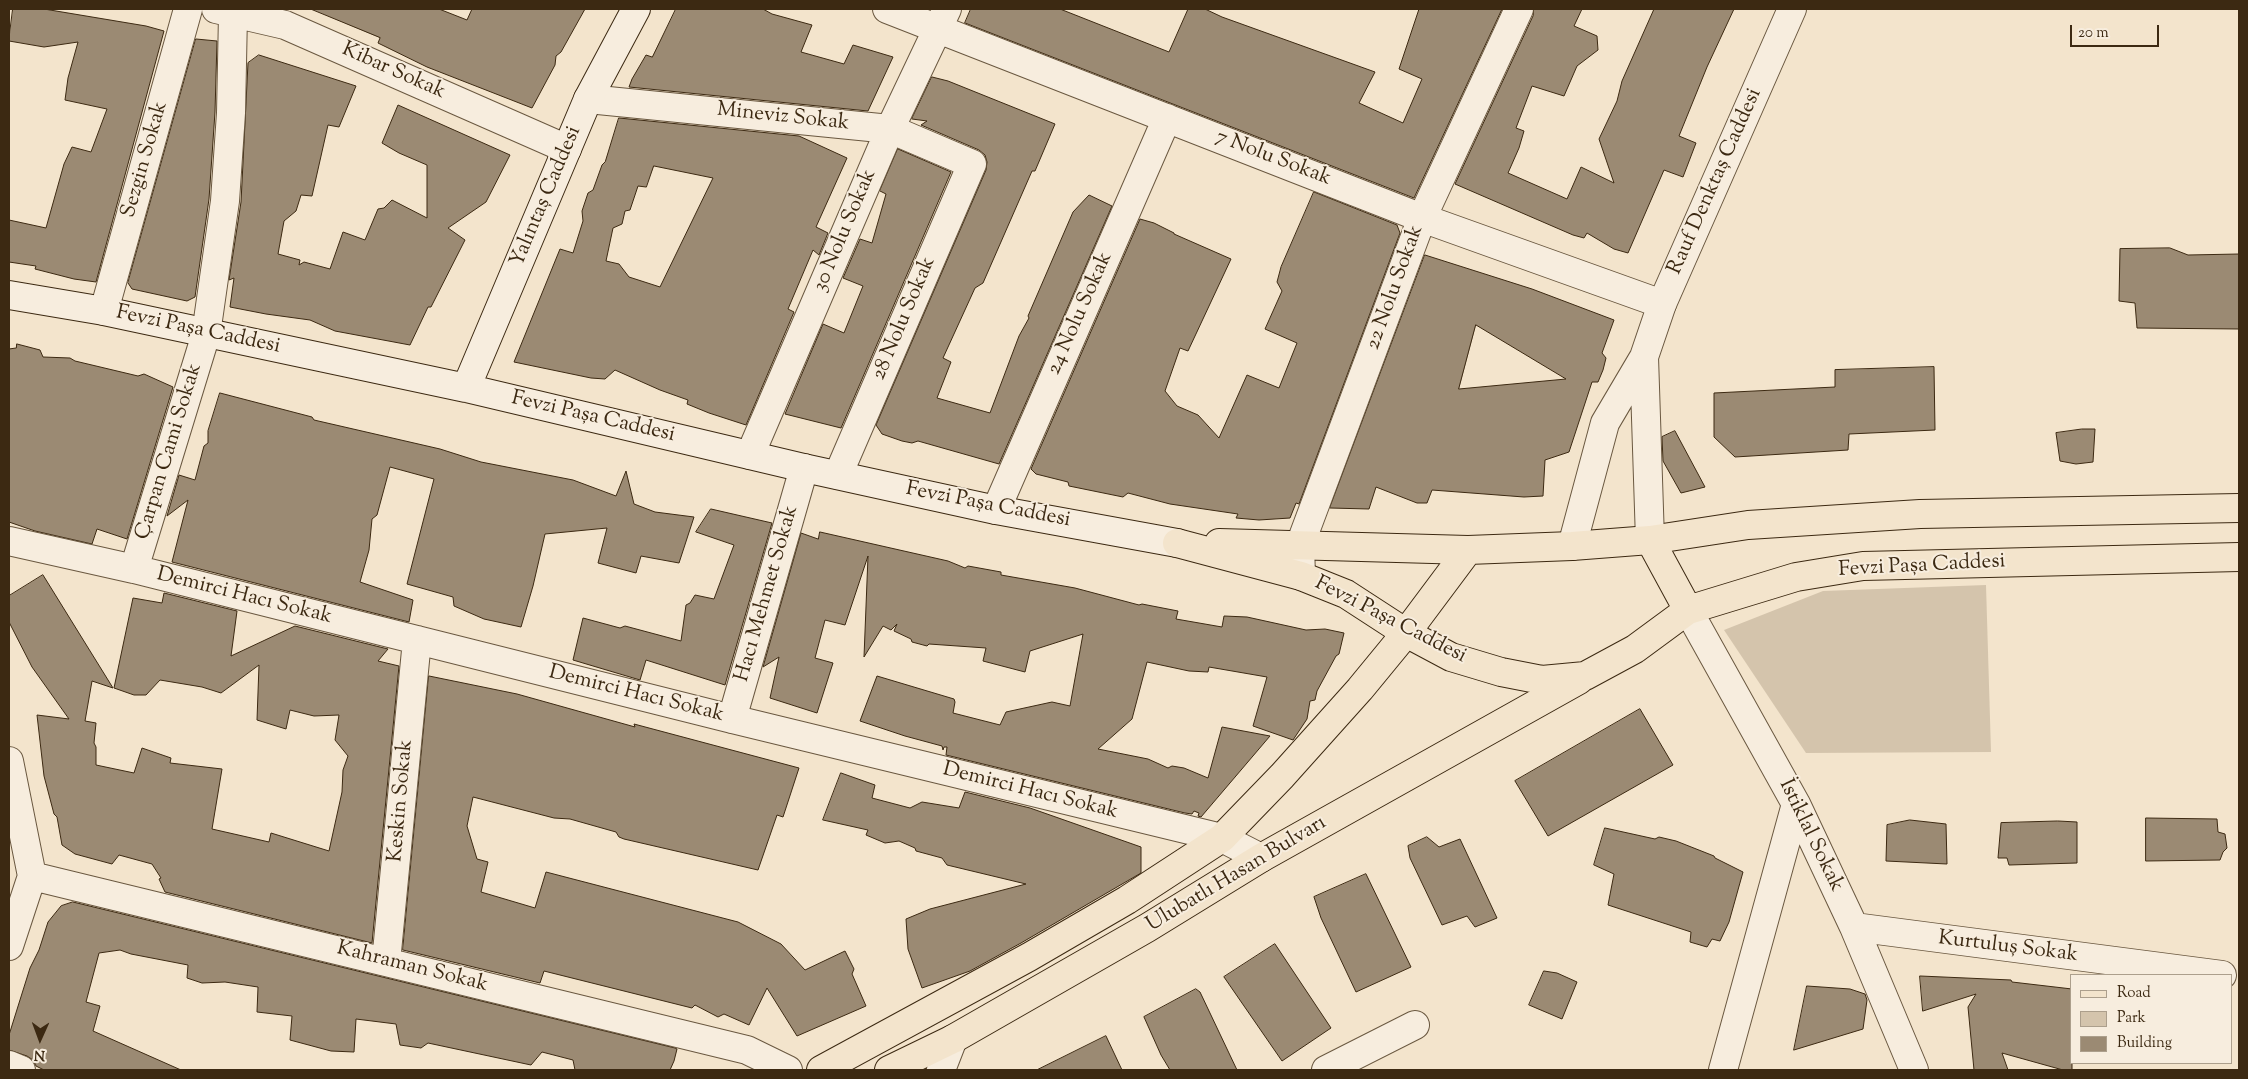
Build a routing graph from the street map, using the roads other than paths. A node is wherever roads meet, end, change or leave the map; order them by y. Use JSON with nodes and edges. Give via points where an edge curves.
{"nodes":[{"id":1,"x":188,"y":9,"type":"edge"},
{"id":2,"x":636,"y":9,"type":"edge"},
{"id":3,"x":887,"y":9,"type":"edge"},
{"id":4,"x":1519,"y":9,"type":"edge"},
{"id":5,"x":1792,"y":9,"type":"edge"},
{"id":6,"x":223,"y":11,"type":"edge"},
{"id":7,"x":288,"y":17,"type":"edge"},
{"id":8,"x":942,"y":19,"type":"edge"},
{"id":9,"x":588,"y":99,"type":"junction"},
{"id":10,"x":1167,"y":118,"type":"junction"},
{"id":11,"x":890,"y":129,"type":"junction"},
{"id":12,"x":567,"y":149,"type":"junction"},
{"id":13,"x":972,"y":164,"type":"joint"},
{"id":14,"x":1422,"y":218,"type":"junction"},
{"id":15,"x":9,"y":295,"type":"edge"},
{"id":16,"x":1662,"y":304,"type":"junction"},
{"id":17,"x":104,"y":311,"type":"junction"},
{"id":18,"x":206,"y":334,"type":"junction"},
{"id":19,"x":1644,"y":357,"type":"junction"},
{"id":20,"x":466,"y":388,"type":"junction"},
{"id":21,"x":750,"y":455,"type":"junction"},
{"id":22,"x":804,"y":468,"type":"junction"},
{"id":23,"x":838,"y":475,"type":"junction"},
{"id":24,"x":2239,"y":508,"type":"edge"},
{"id":25,"x":996,"y":510,"type":"junction"},
{"id":26,"x":1650,"y":540,"type":"junction"},
{"id":27,"x":9,"y":541,"type":"edge"},
{"id":28,"x":1177,"y":542,"type":"junction"},
{"id":29,"x":1300,"y":545,"type":"junction"},
{"id":30,"x":1572,"y":546,"type":"junction"},
{"id":31,"x":1468,"y":550,"type":"junction"},
{"id":32,"x":2239,"y":557,"type":"edge"},
{"id":33,"x":134,"y":569,"type":"junction"},
{"id":34,"x":1301,"y":576,"type":"junction"},
{"id":35,"x":1688,"y":610,"type":"junction"},
{"id":36,"x":1406,"y":633,"type":"junction"},
{"id":37,"x":417,"y":640,"type":"junction"},
{"id":38,"x":1585,"y":676,"type":"junction"},
{"id":39,"x":732,"y":719,"type":"junction"},
{"id":40,"x":9,"y":761,"type":"edge"},
{"id":41,"x":1796,"y":804,"type":"junction"},
{"id":42,"x":15,"y":825,"type":"edge"},
{"id":43,"x":1222,"y":838,"type":"junction"},
{"id":44,"x":1261,"y":858,"type":"junction"},
{"id":45,"x":32,"y":876,"type":"junction"},
{"id":46,"x":1854,"y":928,"type":"junction"},
{"id":47,"x":9,"y":946,"type":"edge"},
{"id":48,"x":386,"y":962,"type":"junction"},
{"id":49,"x":2214,"y":974,"type":"edge"},
{"id":50,"x":1415,"y":1025,"type":"dead end"},
{"id":51,"x":953,"y":1039,"type":"junction"},
{"id":52,"x":9,"y":1065,"type":"edge"},
{"id":53,"x":21,"y":1070,"type":"edge"},
{"id":54,"x":788,"y":1070,"type":"edge"},
{"id":55,"x":821,"y":1070,"type":"edge"},
{"id":56,"x":889,"y":1070,"type":"edge"},
{"id":57,"x":941,"y":1070,"type":"edge"},
{"id":58,"x":1326,"y":1070,"type":"edge"},
{"id":59,"x":1723,"y":1070,"type":"edge"},
{"id":60,"x":1914,"y":1070,"type":"edge"}],
"edges":[{"from":1,"to":17,"type":"street","name":"Sezgin Sokak"},
{"from":2,"to":9,"type":"street","name":"Yalıntaş Caddesi"},
{"from":3,"to":8,"type":"street","name":"7 Nolu Sokak"},
{"from":4,"to":14,"type":"street","name":"22 Nolu Sokak"},
{"from":5,"to":16,"type":"street","name":"Rauf Denktaş Caddesi"},
{"from":6,"to":7,"type":"street","name":"Kibar Sokak"},
{"from":6,"to":18,"type":"street","name":"Çarpan Cami Sokak","via":[[232,113],[225,201]]},
{"from":7,"to":12,"type":"street","name":"Kibar Sokak"},
{"from":8,"to":10,"type":"street","name":"7 Nolu Sokak"},
{"from":8,"to":11,"type":"street","name":"30 Nolu Sokak"},
{"from":9,"to":11,"type":"street","name":"Mineviz Sokak"},
{"from":9,"to":12,"type":"street","name":"Yalıntaş Caddesi"},
{"from":10,"to":14,"type":"street","name":"7 Nolu Sokak"},
{"from":10,"to":25,"type":"street","name":"24 Nolu Sokak"},
{"from":11,"to":13,"type":"street","name":"Mineviz Sokak"},
{"from":11,"to":21,"type":"street","name":"30 Nolu Sokak"},
{"from":12,"to":20,"type":"street","name":"Yalıntaş Caddesi"},
{"from":13,"to":23,"type":"street","name":"28 Nolu Sokak"},
{"from":14,"to":16,"type":"street","name":"7 Nolu Sokak"},
{"from":14,"to":29,"type":"street","name":"22 Nolu Sokak"},
{"from":15,"to":17,"type":"street","name":"Fevzi Paşa Caddesi"},
{"from":16,"to":19,"type":"street","name":"Rauf Denktaş Caddesi"},
{"from":17,"to":18,"type":"street","name":"Fevzi Paşa Caddesi"},
{"from":18,"to":20,"type":"street","name":"Fevzi Paşa Caddesi"},
{"from":18,"to":33,"type":"street","name":"Çarpan Cami Sokak"},
{"from":19,"to":26,"type":"street"},
{"from":19,"to":30,"type":"street","via":[[1605,423]]},
{"from":20,"to":21,"type":"street","name":"Fevzi Paşa Caddesi"},
{"from":21,"to":22,"type":"street","name":"Fevzi Paşa Caddesi"},
{"from":22,"to":23,"type":"street","name":"Fevzi Paşa Caddesi"},
{"from":22,"to":39,"type":"street","name":"Hacı Mehmet Sokak"},
{"from":23,"to":25,"type":"street","name":"Fevzi Paşa Caddesi"},
{"from":24,"to":26,"type":"main road","name":"Fevzi Paşa Caddesi","via":[[1920,514],[1748,525]]},
{"from":25,"to":28,"type":"street","name":"Fevzi Paşa Caddesi"},
{"from":26,"to":30,"type":"main road","name":"Fevzi Paşa Caddesi"},
{"from":26,"to":35,"type":"main road"},
{"from":27,"to":33,"type":"street","name":"Demirci Hacı Sokak"},
{"from":28,"to":29,"type":"main road","name":"Fevzi Paşa Caddesi"},
{"from":28,"to":34,"type":"main road","name":"Fevzi Paşa Caddesi"},
{"from":29,"to":31,"type":"main road","name":"Fevzi Paşa Caddesi"},
{"from":29,"to":34,"type":"street","name":"22 Nolu Sokak"},
{"from":30,"to":31,"type":"main road","name":"Fevzi Paşa Caddesi"},
{"from":31,"to":36,"type":"main road","name":"Ulubatlı Hasan Bulvarı"},
{"from":32,"to":35,"type":"main road","name":"Fevzi Paşa Caddesi","via":[[1863,566],[1796,577]]},
{"from":33,"to":37,"type":"street","name":"Demirci Hacı Sokak"},
{"from":34,"to":36,"type":"main road","name":"Fevzi Paşa Caddesi","via":[[1346,594]]},
{"from":35,"to":38,"type":"main road","name":"Fevzi Paşa Caddesi","via":[[1635,649]]},
{"from":35,"to":41,"type":"street","name":"İstiklal Sokak"},
{"from":36,"to":38,"type":"main road","name":"Fevzi Paşa Caddesi","via":[[1451,657],[1501,672],[1542,680]]},
{"from":36,"to":43,"type":"main road","name":"Ulubatlı Hasan Bulvarı","via":[[1360,689]]},
{"from":37,"to":39,"type":"street","name":"Demirci Hacı Sokak"},
{"from":37,"to":48,"type":"street","name":"Keskin Sokak"},
{"from":38,"to":44,"type":"main road","name":"Ulubatlı Hasan Bulvarı"},
{"from":39,"to":43,"type":"street","name":"Demirci Hacı Sokak"},
{"from":40,"to":42,"type":"street"},
{"from":41,"to":46,"type":"street","name":"İstiklal Sokak"},
{"from":41,"to":59,"type":"street"},
{"from":42,"to":45,"type":"street"},
{"from":43,"to":44,"type":"street","name":"Demirci Hacı Sokak"},
{"from":43,"to":55,"type":"main road","name":"Ulubatlı Hasan Bulvarı","via":[[1127,900],[1029,957]]},
{"from":44,"to":51,"type":"main road","name":"Ulubatlı Hasan Bulvarı","via":[[1147,928]]},
{"from":45,"to":47,"type":"street"},
{"from":45,"to":48,"type":"street","name":"Kahraman Sokak"},
{"from":46,"to":49,"type":"street","name":"Kurtuluş Sokak"},
{"from":46,"to":60,"type":"street","name":"İstiklal Sokak"},
{"from":48,"to":54,"type":"street","name":"Kahraman Sokak","via":[[748,1050]]},
{"from":50,"to":58,"type":"street"},
{"from":51,"to":56,"type":"main road","name":"Ulubatlı Hasan Bulvarı"},
{"from":51,"to":57,"type":"street"},
{"from":52,"to":53,"type":"street"}]}
